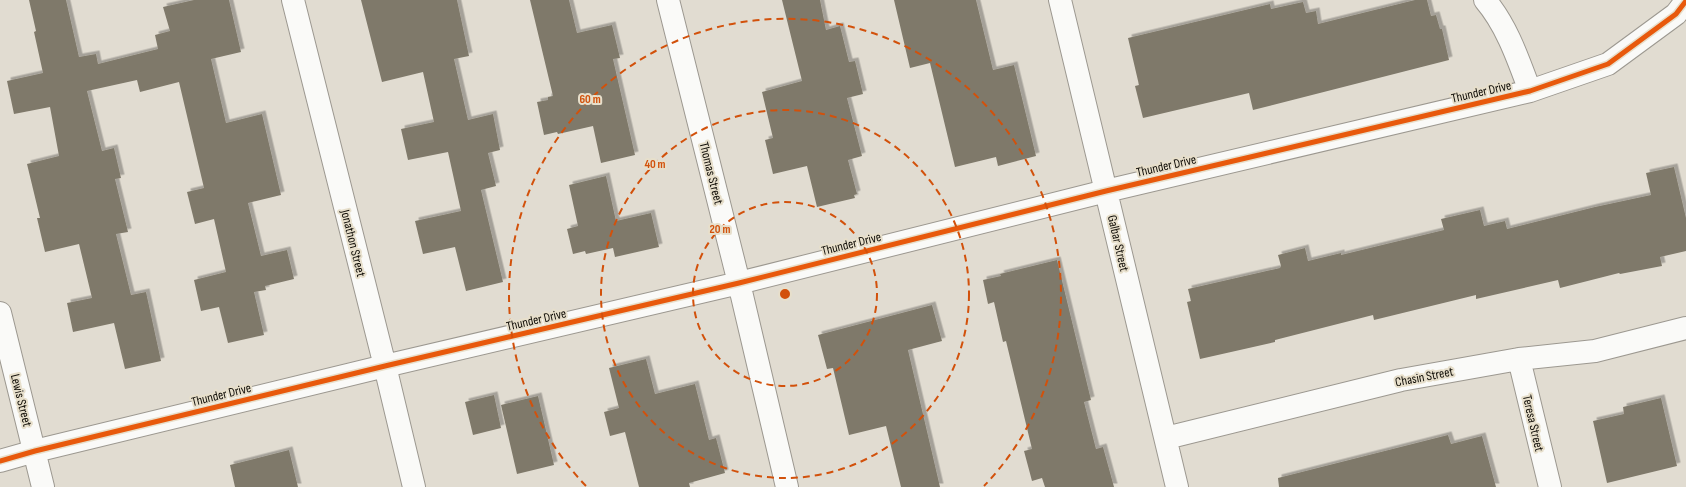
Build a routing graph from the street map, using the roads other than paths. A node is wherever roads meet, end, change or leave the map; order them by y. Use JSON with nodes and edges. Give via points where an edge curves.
{"nodes":[{"id":1,"x":292,"y":0,"type":"edge"},
{"id":2,"x":668,"y":0,"type":"edge"},
{"id":3,"x":1060,"y":0,"type":"edge"},
{"id":4,"x":1485,"y":0,"type":"edge"},
{"id":5,"x":1686,"y":1,"type":"edge"},
{"id":6,"x":1530,"y":91,"type":"junction"},
{"id":7,"x":1106,"y":190,"type":"junction"},
{"id":8,"x":739,"y":282,"type":"junction"},
{"id":9,"x":0,"y":313,"type":"edge"},
{"id":10,"x":1686,"y":328,"type":"edge"},
{"id":11,"x":1519,"y":360,"type":"junction"},
{"id":12,"x":385,"y":366,"type":"junction"},
{"id":13,"x":1166,"y":438,"type":"junction"},
{"id":14,"x":35,"y":451,"type":"junction"},
{"id":15,"x":0,"y":461,"type":"edge"},
{"id":16,"x":43,"y":487,"type":"edge"},
{"id":17,"x":414,"y":487,"type":"edge"},
{"id":18,"x":787,"y":487,"type":"edge"},
{"id":19,"x":1177,"y":487,"type":"edge"},
{"id":20,"x":1550,"y":487,"type":"edge"}],
"edges":[{"from":1,"to":12,"type":"street","name":"Jonathon Street"},
{"from":2,"to":8,"type":"street","name":"Thomas Street"},
{"from":3,"to":7,"type":"street","name":"Galbar Street"},
{"from":4,"to":6,"type":"street","via":[[1497,14],[1516,53]]},
{"from":5,"to":6,"type":"street","name":"Thunder Drive","via":[[1676,14],[1608,64]]},
{"from":6,"to":7,"type":"street","name":"Thunder Drive"},
{"from":7,"to":8,"type":"street","name":"Thunder Drive"},
{"from":7,"to":13,"type":"street","name":"Galbar Street"},
{"from":8,"to":12,"type":"street","name":"Thunder Drive"},
{"from":8,"to":18,"type":"street","name":"Thomas Street"},
{"from":9,"to":14,"type":"street","name":"Lewis Street"},
{"from":10,"to":11,"type":"street","name":"Chasin Street","via":[[1595,351]]},
{"from":11,"to":13,"type":"street","name":"Chasin Street","via":[[1401,380]]},
{"from":11,"to":20,"type":"street","name":"Teresa Street"},
{"from":12,"to":14,"type":"street","name":"Thunder Drive"},
{"from":12,"to":17,"type":"street","name":"Jonathon Street"},
{"from":13,"to":19,"type":"street","name":"Galbar Street"},
{"from":14,"to":15,"type":"street","name":"Thunder Drive"},
{"from":14,"to":16,"type":"street","name":"Lewis Street"}]}
